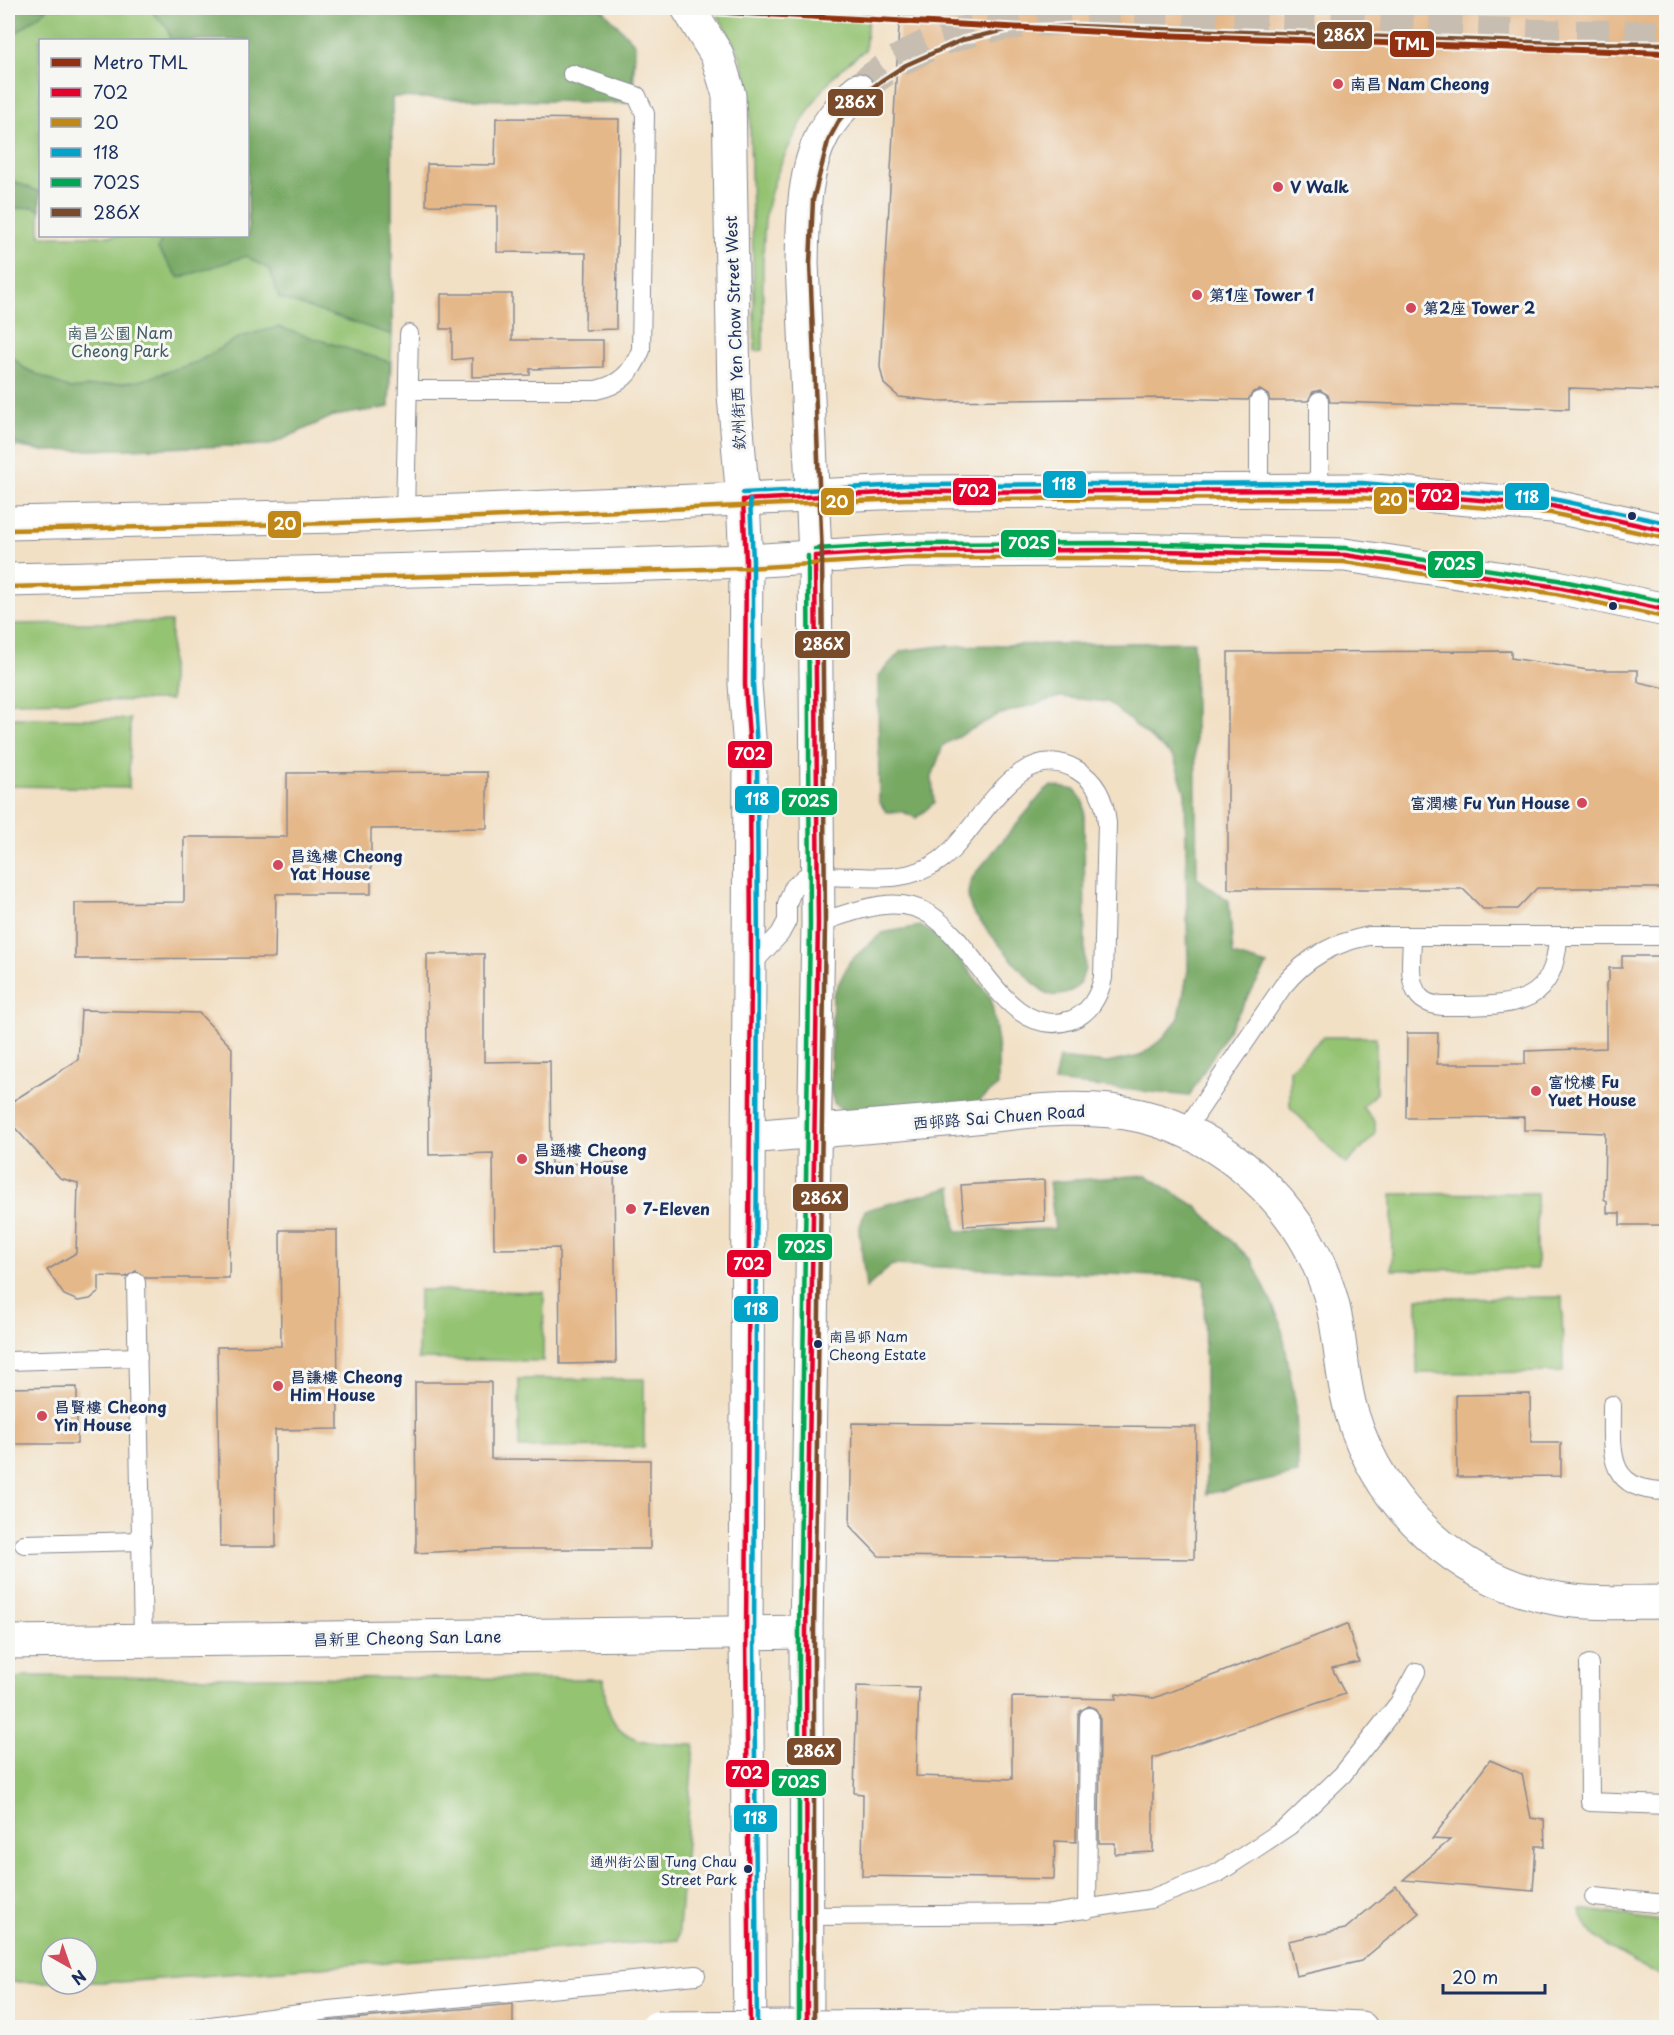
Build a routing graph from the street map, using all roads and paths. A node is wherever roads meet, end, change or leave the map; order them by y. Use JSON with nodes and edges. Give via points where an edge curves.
{"nodes":[{"id":1,"x":687,"y":8,"type":"edge"},
{"id":2,"x":572,"y":74,"type":"dead end"},
{"id":3,"x":858,"y":90,"type":"tunnel mouth"},
{"id":4,"x":409,"y":334,"type":"dead end"},
{"id":5,"x":408,"y":390,"type":"junction"},
{"id":6,"x":1259,"y":401,"type":"dead end"},
{"id":7,"x":1319,"y":401,"type":"dead end"},
{"id":8,"x":1259,"y":490,"type":"junction"},
{"id":9,"x":1319,"y":490,"type":"junction"},
{"id":10,"x":813,"y":497,"type":"junction"},
{"id":11,"x":743,"y":500,"type":"junction"},
{"id":12,"x":405,"y":513,"type":"junction"},
{"id":13,"x":8,"y":523,"type":"edge"},
{"id":14,"x":1666,"y":531,"type":"edge"},
{"id":15,"x":815,"y":556,"type":"junction"},
{"id":16,"x":746,"y":561,"type":"junction"},
{"id":17,"x":8,"y":580,"type":"edge"},
{"id":18,"x":1666,"y":610,"type":"edge"},
{"id":19,"x":816,"y":876,"type":"junction"},
{"id":20,"x":818,"y":923,"type":"junction"},
{"id":21,"x":1558,"y":936,"type":"junction"},
{"id":22,"x":1666,"y":936,"type":"edge"},
{"id":23,"x":1412,"y":937,"type":"junction"},
{"id":24,"x":751,"y":965,"type":"junction"},
{"id":25,"x":814,"y":1131,"type":"junction"},
{"id":26,"x":1184,"y":1132,"type":"junction"},
{"id":27,"x":748,"y":1137,"type":"junction"},
{"id":28,"x":136,"y":1282,"type":"dead end"},
{"id":29,"x":138,"y":1357,"type":"junction"},
{"id":30,"x":8,"y":1361,"type":"edge"},
{"id":31,"x":1612,"y":1405,"type":"dead end"},
{"id":32,"x":1666,"y":1491,"type":"edge"},
{"id":33,"x":142,"y":1541,"type":"junction"},
{"id":34,"x":24,"y":1544,"type":"dead end"},
{"id":35,"x":1666,"y":1602,"type":"edge"},
{"id":36,"x":806,"y":1632,"type":"junction"},
{"id":37,"x":746,"y":1634,"type":"junction"},
{"id":38,"x":143,"y":1640,"type":"junction"},
{"id":39,"x":8,"y":1642,"type":"edge"},
{"id":40,"x":1589,"y":1664,"type":"dead end"},
{"id":41,"x":1416,"y":1672,"type":"dead end"},
{"id":42,"x":1089,"y":1717,"type":"dead end"},
{"id":43,"x":1666,"y":1805,"type":"edge"},
{"id":44,"x":1594,"y":1897,"type":"dead end"},
{"id":45,"x":1666,"y":1904,"type":"edge"},
{"id":46,"x":1087,"y":1910,"type":"junction"},
{"id":47,"x":809,"y":1916,"type":"junction"},
{"id":48,"x":696,"y":1975,"type":"dead end"},
{"id":49,"x":196,"y":2028,"type":"edge"},
{"id":50,"x":657,"y":2028,"type":"edge"},
{"id":51,"x":750,"y":2028,"type":"edge"},
{"id":52,"x":807,"y":2028,"type":"edge"},
{"id":53,"x":1361,"y":2028,"type":"edge"}],
"edges":[{"from":1,"to":11,"type":"main road","name":"欽州街西 Yen Chow Street West","via":[[717,55],[729,95],[734,395]]},
{"from":2,"to":5,"type":"lane","via":[[637,96],[645,114],[640,350],[636,364],[611,387],[596,390]]},
{"from":3,"to":10,"type":"main road","via":[[822,135],[803,214]]},
{"from":4,"to":5,"type":"lane"},
{"from":5,"to":12,"type":"lane"},
{"from":6,"to":8,"type":"lane"},
{"from":7,"to":9,"type":"lane"},
{"from":8,"to":9,"type":"main road"},
{"from":8,"to":10,"type":"main road","via":[[905,492]]},
{"from":9,"to":14,"type":"main road","via":[[1552,506]]},
{"from":10,"to":11,"type":"main road"},
{"from":10,"to":15,"type":"main road"},
{"from":11,"to":12,"type":"main road"},
{"from":11,"to":16,"type":"main road","name":"欽州街西 Yen Chow Street West"},
{"from":12,"to":13,"type":"main road"},
{"from":15,"to":16,"type":"main road"},
{"from":15,"to":18,"type":"main road","via":[[906,551],[1112,550],[1345,555],[1557,587]]},
{"from":15,"to":19,"type":"main road"},
{"from":16,"to":17,"type":"main road"},
{"from":16,"to":24,"type":"main road","name":"欽州街西 Yen Chow Street West"},
{"from":19,"to":20,"type":"main road"},
{"from":19,"to":20,"type":"lane","via":[[905,877],[940,861],[1015,776],[1032,766],[1048,763],[1074,768],[1089,778],[1106,807],[1103,978],[1094,1001],[1075,1019],[1048,1024],[1022,1015],[951,931],[928,913],[886,904]]},
{"from":19,"to":24,"type":"lane","via":[[805,877],[793,888],[787,904],[787,921],[780,934]]},
{"from":20,"to":25,"type":"main road"},
{"from":21,"to":22,"type":"lane"},
{"from":21,"to":23,"type":"lane"},
{"from":21,"to":23,"type":"lane","via":[[1557,958],[1547,979],[1532,995],[1507,1005],[1445,1006],[1419,997],[1412,985]]},
{"from":23,"to":26,"type":"lane","via":[[1369,936],[1349,940],[1312,957],[1296,970]]},
{"from":24,"to":27,"type":"main road","name":"欽州街西 Yen Chow Street West"},
{"from":25,"to":26,"type":"main road","name":"西邨路 Sai Chuen Road","via":[[1074,1108],[1141,1116]]},
{"from":25,"to":27,"type":"main road","name":"西邨路 Sai Chuen Road"},
{"from":25,"to":36,"type":"main road"},
{"from":26,"to":35,"type":"main road","name":"西邨路 Sai Chuen Road","via":[[1234,1159],[1260,1181],[1302,1234],[1327,1283],[1344,1378],[1361,1442],[1394,1499],[1416,1523],[1467,1564],[1528,1591],[1592,1602]]},
{"from":27,"to":37,"type":"main road","name":"欽州街西 Yen Chow Street West"},
{"from":28,"to":29,"type":"lane"},
{"from":29,"to":30,"type":"lane"},
{"from":29,"to":33,"type":"lane"},
{"from":31,"to":32,"type":"lane","via":[[1613,1458],[1618,1472],[1629,1484],[1643,1490]]},
{"from":33,"to":34,"type":"lane"},
{"from":33,"to":38,"type":"lane"},
{"from":36,"to":37,"type":"main road","name":"昌新里 Cheong San Lane"},
{"from":36,"to":47,"type":"main road"},
{"from":37,"to":38,"type":"main road","name":"昌新里 Cheong San Lane"},
{"from":37,"to":51,"type":"main road","name":"欽州街西 Yen Chow Street West"},
{"from":38,"to":39,"type":"main road","name":"昌新里 Cheong San Lane"},
{"from":40,"to":43,"type":"lane","via":[[1590,1802]]},
{"from":41,"to":46,"type":"lane","via":[[1399,1703],[1343,1774],[1289,1826],[1218,1873],[1150,1899]]},
{"from":42,"to":46,"type":"lane"},
{"from":44,"to":45,"type":"lane"},
{"from":46,"to":47,"type":"lane","via":[[1052,1914]]},
{"from":47,"to":52,"type":"main road"},
{"from":48,"to":49,"type":"lane","via":[[329,2010]]},
{"from":50,"to":53,"type":"main road","bridge":true,"via":[[1161,2023]]}]}
